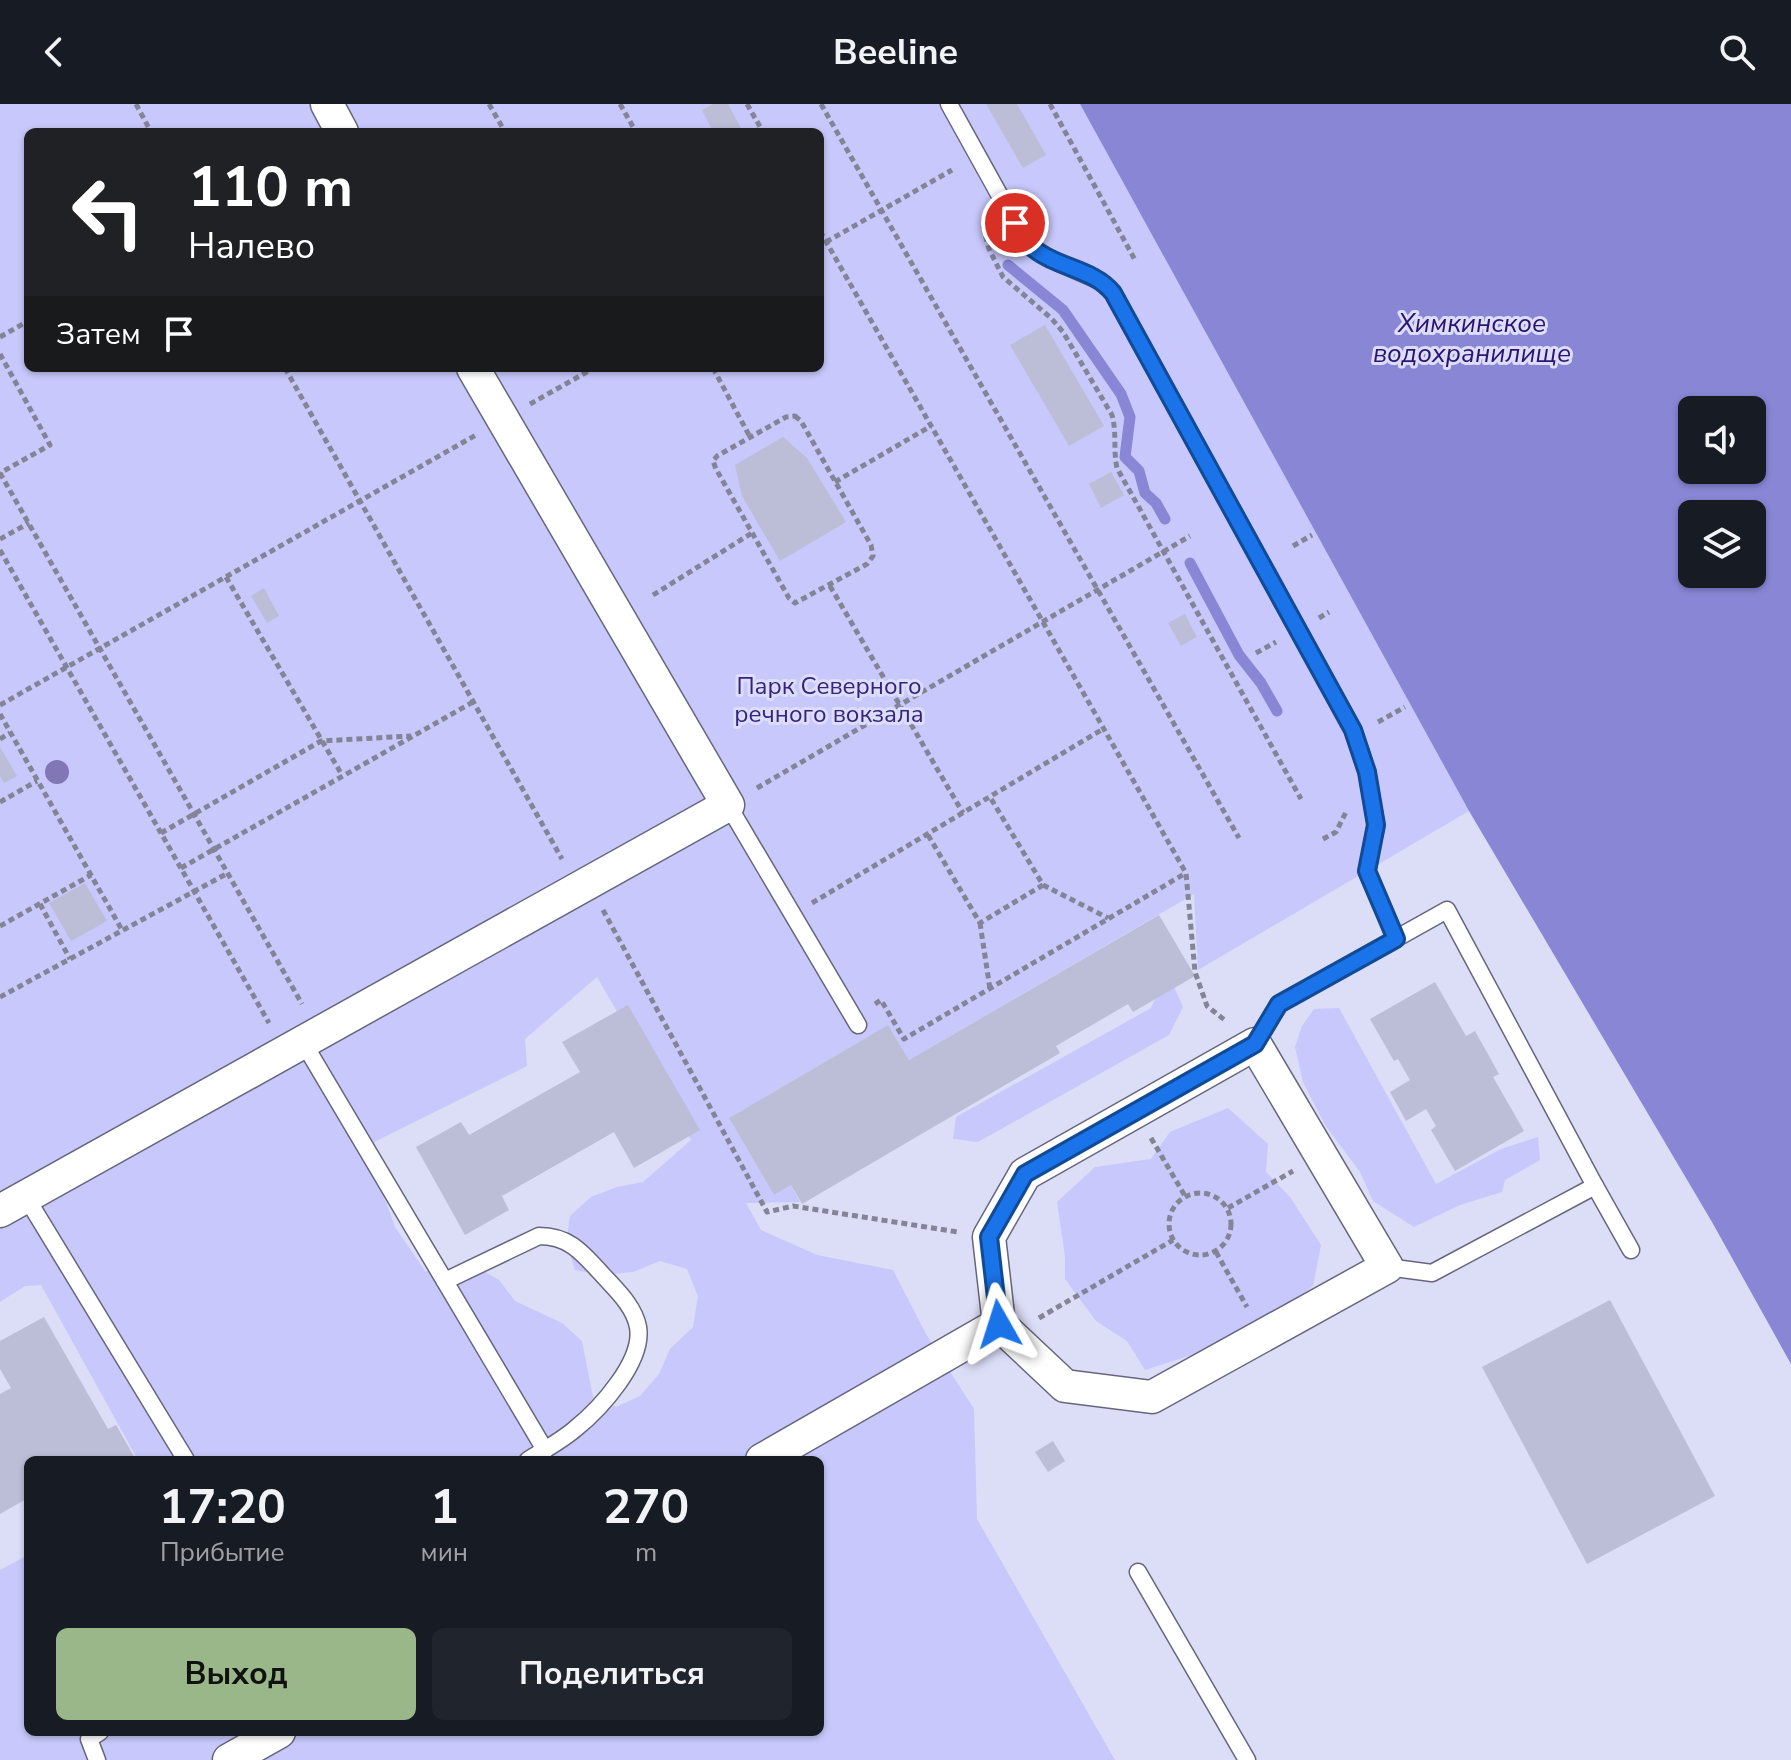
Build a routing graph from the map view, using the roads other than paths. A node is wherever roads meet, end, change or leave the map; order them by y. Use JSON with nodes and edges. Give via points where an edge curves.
{"nodes":[{"id":1,"x":327,"y":104,"type":"edge"},
{"id":2,"x":949,"y":104,"type":"edge"},
{"id":3,"x":340,"y":128,"type":"edge"},
{"id":4,"x":475,"y":372,"type":"edge"},
{"id":5,"x":728,"y":805,"type":"junction"},
{"id":6,"x":1396,"y":939,"type":"junction"},
{"id":7,"x":855,"y":1021,"type":"road end"},
{"id":8,"x":305,"y":1027,"type":"junction"},
{"id":9,"x":1255,"y":1044,"type":"junction"},
{"id":10,"x":1595,"y":1186,"type":"junction"},
{"id":11,"x":13,"y":1204,"type":"edge"},
{"id":12,"x":1631,"y":1250,"type":"dead end"},
{"id":13,"x":1387,"y":1267,"type":"junction"},
{"id":14,"x":445,"y":1281,"type":"junction"},
{"id":15,"x":1004,"y":1330,"type":"junction"},
{"id":16,"x":545,"y":1450,"type":"junction"},
{"id":17,"x":183,"y":1456,"type":"edge"},
{"id":18,"x":535,"y":1456,"type":"edge"},
{"id":19,"x":769,"y":1456,"type":"edge"},
{"id":20,"x":1138,"y":1572,"type":"dead end"},
{"id":21,"x":94,"y":1736,"type":"edge"},
{"id":22,"x":272,"y":1736,"type":"edge"},
{"id":23,"x":97,"y":1760,"type":"edge"},
{"id":24,"x":229,"y":1760,"type":"edge"},
{"id":25,"x":1247,"y":1760,"type":"edge"}],
"edges":[{"from":1,"to":3,"type":"street"},
{"from":2,"to":6,"type":"lane","via":[[1032,247],[1100,281],[1113,293],[1353,730],[1376,825],[1367,871]]},
{"from":4,"to":5,"type":"street"},
{"from":5,"to":7,"type":"lane"},
{"from":5,"to":8,"type":"street","via":[[578,875]]},
{"from":6,"to":9,"type":"lane","via":[[1279,1004]]},
{"from":6,"to":10,"type":"lane","via":[[1447,910]]},
{"from":8,"to":11,"type":"street"},
{"from":8,"to":14,"type":"lane"},
{"from":9,"to":13,"type":"street"},
{"from":9,"to":15,"type":"street","via":[[1025,1174],[989,1237]]},
{"from":10,"to":12,"type":"lane"},
{"from":10,"to":13,"type":"lane","via":[[1432,1273]]},
{"from":11,"to":17,"type":"lane"},
{"from":13,"to":15,"type":"street","via":[[1152,1397],[1065,1386]]},
{"from":14,"to":16,"type":"lane"},
{"from":14,"to":16,"type":"lane","via":[[539,1236],[551,1236],[573,1244],[628,1304],[638,1329],[634,1356],[610,1394]]},
{"from":15,"to":19,"type":"street"},
{"from":16,"to":18,"type":"lane"},
{"from":20,"to":25,"type":"lane"},
{"from":21,"to":23,"type":"lane","via":[[89,1739]]},
{"from":22,"to":24,"type":"street"}]}
